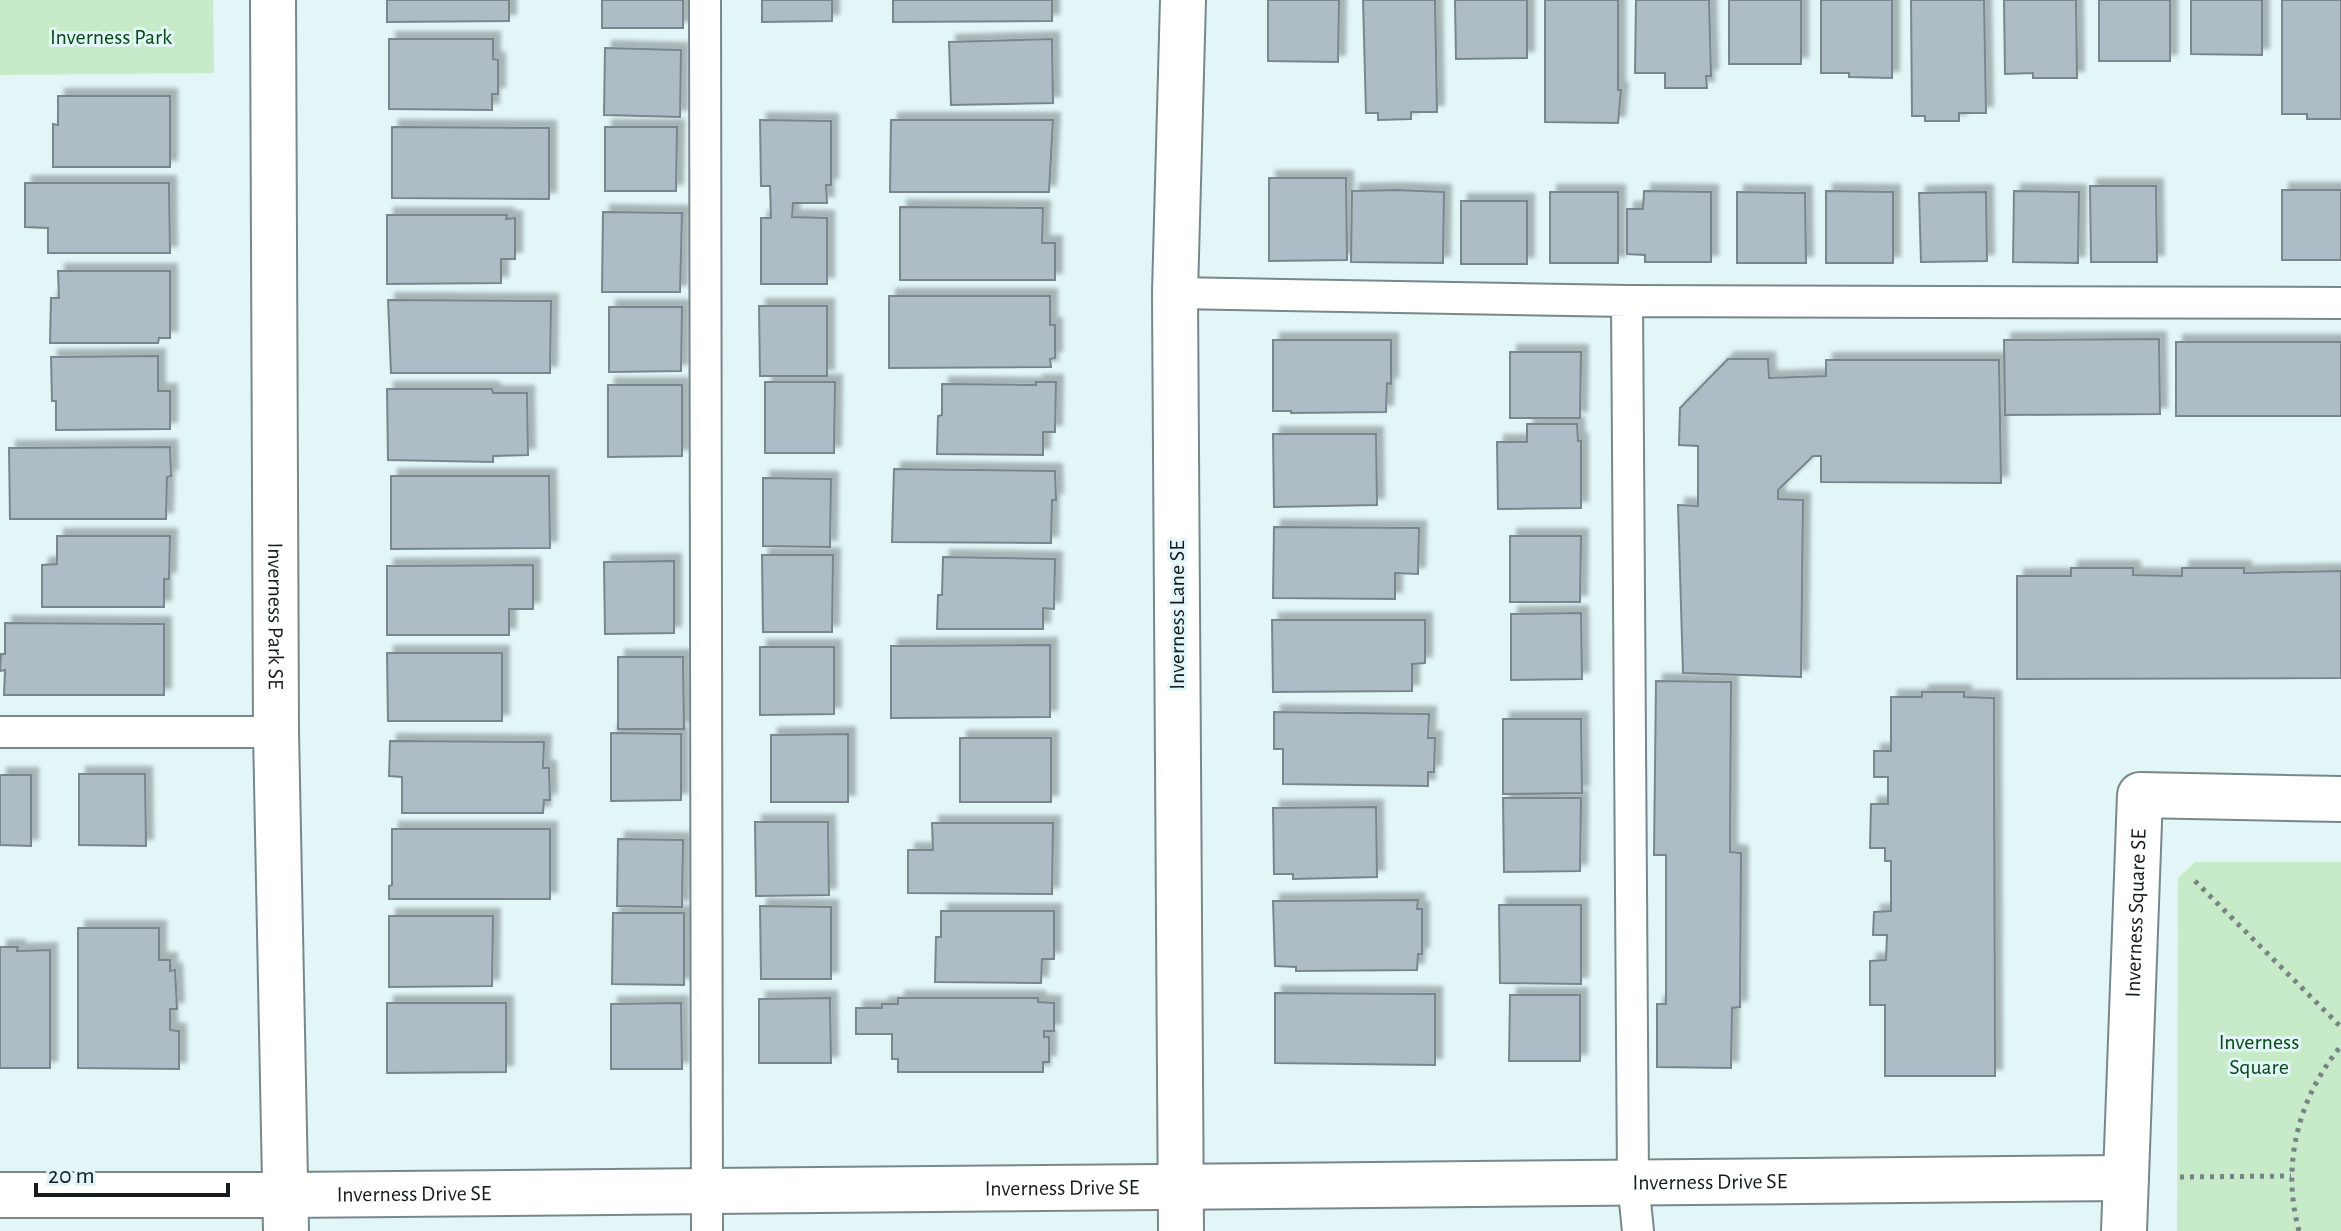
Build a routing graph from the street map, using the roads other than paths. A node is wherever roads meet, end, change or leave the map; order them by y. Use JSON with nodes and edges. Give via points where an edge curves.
{"nodes":[{"id":1,"x":273,"y":0,"type":"edge"},
{"id":2,"x":705,"y":0,"type":"edge"},
{"id":3,"x":1183,"y":0,"type":"edge"},
{"id":4,"x":1175,"y":293,"type":"junction"},
{"id":5,"x":1627,"y":301,"type":"junction"},
{"id":6,"x":2341,"y":303,"type":"edge"},
{"id":7,"x":0,"y":732,"type":"edge"},
{"id":8,"x":276,"y":732,"type":"junction"},
{"id":9,"x":2341,"y":799,"type":"edge"},
{"id":10,"x":2126,"y":1178,"type":"junction"},
{"id":11,"x":1633,"y":1182,"type":"junction"},
{"id":12,"x":1181,"y":1186,"type":"junction"},
{"id":13,"x":0,"y":1195,"type":"edge"},
{"id":14,"x":706,"y":1211,"type":"edge"},
{"id":15,"x":286,"y":1213,"type":"edge"},
{"id":16,"x":1181,"y":1231,"type":"edge"},
{"id":17,"x":1638,"y":1231,"type":"edge"},
{"id":18,"x":2124,"y":1231,"type":"edge"}],
"edges":[{"from":1,"to":8,"type":"street","name":"Inverness Park SE"},
{"from":2,"to":14,"type":"lane"},
{"from":3,"to":4,"type":"street","name":"Inverness Lane SE"},
{"from":4,"to":5,"type":"lane"},
{"from":4,"to":12,"type":"street","name":"Inverness Lane SE"},
{"from":5,"to":6,"type":"lane"},
{"from":5,"to":11,"type":"lane"},
{"from":7,"to":8,"type":"lane"},
{"from":8,"to":15,"type":"street","name":"Inverness Park SE"},
{"from":9,"to":10,"type":"street","name":"Inverness Square SE","via":[[2140,795]]},
{"from":10,"to":11,"type":"street","name":"Inverness Drive SE"},
{"from":10,"to":18,"type":"street","name":"Inverness Square SE"},
{"from":11,"to":12,"type":"street","name":"Inverness Drive SE"},
{"from":11,"to":17,"type":"lane"},
{"from":12,"to":14,"type":"street","name":"Inverness Drive SE"},
{"from":12,"to":16,"type":"street","name":"Inverness Lane SE"},
{"from":13,"to":15,"type":"street","name":"Inverness Drive SE"},
{"from":14,"to":15,"type":"street","name":"Inverness Drive SE"}]}
